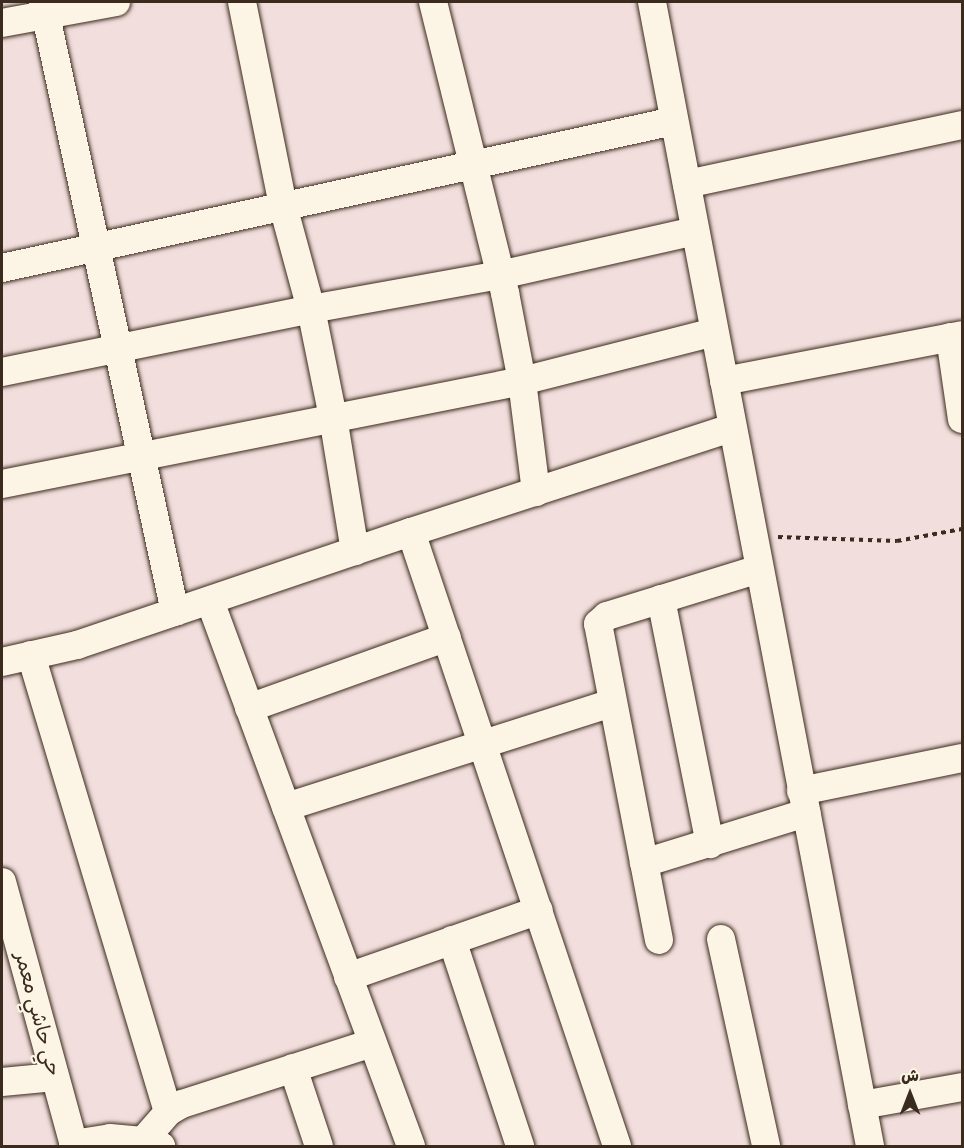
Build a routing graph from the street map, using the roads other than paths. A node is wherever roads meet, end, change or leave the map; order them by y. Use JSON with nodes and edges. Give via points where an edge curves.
{"nodes":[{"id":1,"x":116,"y":2,"type":"edge"},
{"id":2,"x":242,"y":2,"type":"edge"},
{"id":3,"x":433,"y":2,"type":"edge"},
{"id":4,"x":652,"y":2,"type":"edge"},
{"id":5,"x":44,"y":7,"type":"edge"},
{"id":6,"x":2,"y":23,"type":"edge"},
{"id":7,"x":674,"y":121,"type":"junction"},
{"id":8,"x":963,"y":125,"type":"edge"},
{"id":9,"x":472,"y":166,"type":"junction"},
{"id":10,"x":687,"y":184,"type":"junction"},
{"id":11,"x":283,"y":206,"type":"junction"},
{"id":12,"x":695,"y":231,"type":"junction"},
{"id":13,"x":94,"y":247,"type":"junction"},
{"id":14,"x":2,"y":268,"type":"edge"},
{"id":15,"x":500,"y":275,"type":"junction"},
{"id":16,"x":310,"y":309,"type":"junction"},
{"id":17,"x":714,"y":332,"type":"junction"},
{"id":18,"x":956,"y":336,"type":"edge"},
{"id":19,"x":117,"y":349,"type":"junction"},
{"id":20,"x":2,"y":372,"type":"edge"},
{"id":21,"x":522,"y":381,"type":"junction"},
{"id":22,"x":724,"y":381,"type":"junction"},
{"id":23,"x":333,"y":417,"type":"junction"},
{"id":24,"x":963,"y":419,"type":"edge"},
{"id":25,"x":732,"y":428,"type":"junction"},
{"id":26,"x":141,"y":457,"type":"junction"},
{"id":27,"x":2,"y":484,"type":"edge"},
{"id":28,"x":536,"y":492,"type":"junction"},
{"id":29,"x":411,"y":532,"type":"junction"},
{"id":30,"x":355,"y":551,"type":"junction"},
{"id":31,"x":759,"y":570,"type":"junction"},
{"id":32,"x":661,"y":599,"type":"junction"},
{"id":33,"x":210,"y":601,"type":"junction"},
{"id":34,"x":175,"y":612,"type":"junction"},
{"id":35,"x":447,"y":637,"type":"junction"},
{"id":36,"x":31,"y":656,"type":"junction"},
{"id":37,"x":2,"y":662,"type":"edge"},
{"id":38,"x":612,"y":703,"type":"junction"},
{"id":39,"x":249,"y":708,"type":"junction"},
{"id":40,"x":483,"y":744,"type":"junction"},
{"id":41,"x":963,"y":758,"type":"edge"},
{"id":42,"x":804,"y":802,"type":"junction"},
{"id":43,"x":286,"y":807,"type":"junction"},
{"id":44,"x":710,"y":844,"type":"junction"},
{"id":45,"x":644,"y":863,"type":"junction"},
{"id":46,"x":2,"y":882,"type":"edge"},
{"id":47,"x":539,"y":910,"type":"junction"},
{"id":48,"x":9,"y":934,"type":"edge"},
{"id":49,"x":721,"y":939,"type":"dead end"},
{"id":50,"x":452,"y":940,"type":"junction"},
{"id":51,"x":659,"y":940,"type":"dead end"},
{"id":52,"x":348,"y":976,"type":"junction"},
{"id":53,"x":372,"y":1042,"type":"junction"},
{"id":54,"x":293,"y":1068,"type":"junction"},
{"id":55,"x":55,"y":1077,"type":"junction"},
{"id":56,"x":2,"y":1082,"type":"edge"},
{"id":57,"x":963,"y":1087,"type":"edge"},
{"id":58,"x":862,"y":1106,"type":"junction"},
{"id":59,"x":168,"y":1112,"type":"junction"},
{"id":60,"x":152,"y":1144,"type":"edge"},
{"id":61,"x":74,"y":1145,"type":"edge"},
{"id":62,"x":319,"y":1146,"type":"edge"},
{"id":63,"x":411,"y":1146,"type":"edge"},
{"id":64,"x":520,"y":1146,"type":"edge"},
{"id":65,"x":617,"y":1146,"type":"edge"},
{"id":66,"x":766,"y":1146,"type":"edge"},
{"id":67,"x":870,"y":1146,"type":"edge"}],
"edges":[{"from":1,"to":5,"type":"street"},
{"from":2,"to":11,"type":"street"},
{"from":3,"to":9,"type":"street"},
{"from":4,"to":7,"type":"street"},
{"from":5,"to":6,"type":"street"},
{"from":5,"to":13,"type":"street"},
{"from":7,"to":9,"type":"street"},
{"from":7,"to":10,"type":"street"},
{"from":8,"to":10,"type":"street"},
{"from":9,"to":11,"type":"street"},
{"from":9,"to":15,"type":"street"},
{"from":10,"to":12,"type":"street"},
{"from":11,"to":13,"type":"street"},
{"from":11,"to":16,"type":"street"},
{"from":12,"to":15,"type":"street"},
{"from":12,"to":17,"type":"street"},
{"from":13,"to":14,"type":"street"},
{"from":13,"to":19,"type":"street"},
{"from":15,"to":16,"type":"street"},
{"from":15,"to":21,"type":"street"},
{"from":16,"to":19,"type":"street"},
{"from":16,"to":23,"type":"street"},
{"from":17,"to":21,"type":"street"},
{"from":17,"to":22,"type":"street"},
{"from":18,"to":22,"type":"street"},
{"from":18,"to":24,"type":"street"},
{"from":19,"to":20,"type":"street"},
{"from":19,"to":26,"type":"street"},
{"from":21,"to":23,"type":"street"},
{"from":21,"to":28,"type":"street"},
{"from":22,"to":25,"type":"street"},
{"from":23,"to":26,"type":"street"},
{"from":23,"to":30,"type":"street"},
{"from":25,"to":28,"type":"street"},
{"from":25,"to":31,"type":"street"},
{"from":26,"to":27,"type":"street"},
{"from":26,"to":34,"type":"street"},
{"from":28,"to":29,"type":"street"},
{"from":29,"to":30,"type":"street"},
{"from":29,"to":35,"type":"street"},
{"from":30,"to":33,"type":"street"},
{"from":31,"to":32,"type":"street"},
{"from":31,"to":42,"type":"street"},
{"from":32,"to":38,"type":"street","via":[[607,616],[598,624]]},
{"from":32,"to":44,"type":"street"},
{"from":33,"to":34,"type":"street"},
{"from":33,"to":39,"type":"street"},
{"from":34,"to":36,"type":"street"},
{"from":35,"to":39,"type":"street"},
{"from":35,"to":40,"type":"street"},
{"from":36,"to":37,"type":"street"},
{"from":36,"to":59,"type":"street"},
{"from":38,"to":40,"type":"street"},
{"from":38,"to":45,"type":"street"},
{"from":39,"to":43,"type":"street"},
{"from":40,"to":43,"type":"street"},
{"from":40,"to":47,"type":"street"},
{"from":41,"to":42,"type":"street"},
{"from":42,"to":44,"type":"street"},
{"from":42,"to":58,"type":"street"},
{"from":43,"to":52,"type":"street"},
{"from":44,"to":45,"type":"street"},
{"from":45,"to":51,"type":"street"},
{"from":46,"to":48,"type":"street","name":"حي حاشي معمر"},
{"from":47,"to":50,"type":"street"},
{"from":47,"to":65,"type":"street"},
{"from":48,"to":55,"type":"street","name":"حي حاشي معمر"},
{"from":49,"to":66,"type":"street"},
{"from":50,"to":52,"type":"street"},
{"from":50,"to":64,"type":"street"},
{"from":52,"to":53,"type":"street"},
{"from":53,"to":54,"type":"street"},
{"from":53,"to":63,"type":"street"},
{"from":54,"to":59,"type":"street"},
{"from":54,"to":62,"type":"street"},
{"from":55,"to":56,"type":"street"},
{"from":55,"to":61,"type":"street","name":"حي حاشي معمر"},
{"from":57,"to":58,"type":"street"},
{"from":58,"to":67,"type":"street"},
{"from":59,"to":60,"type":"street"},
{"from":60,"to":61,"type":"street","via":[[110,1138]]}]}
